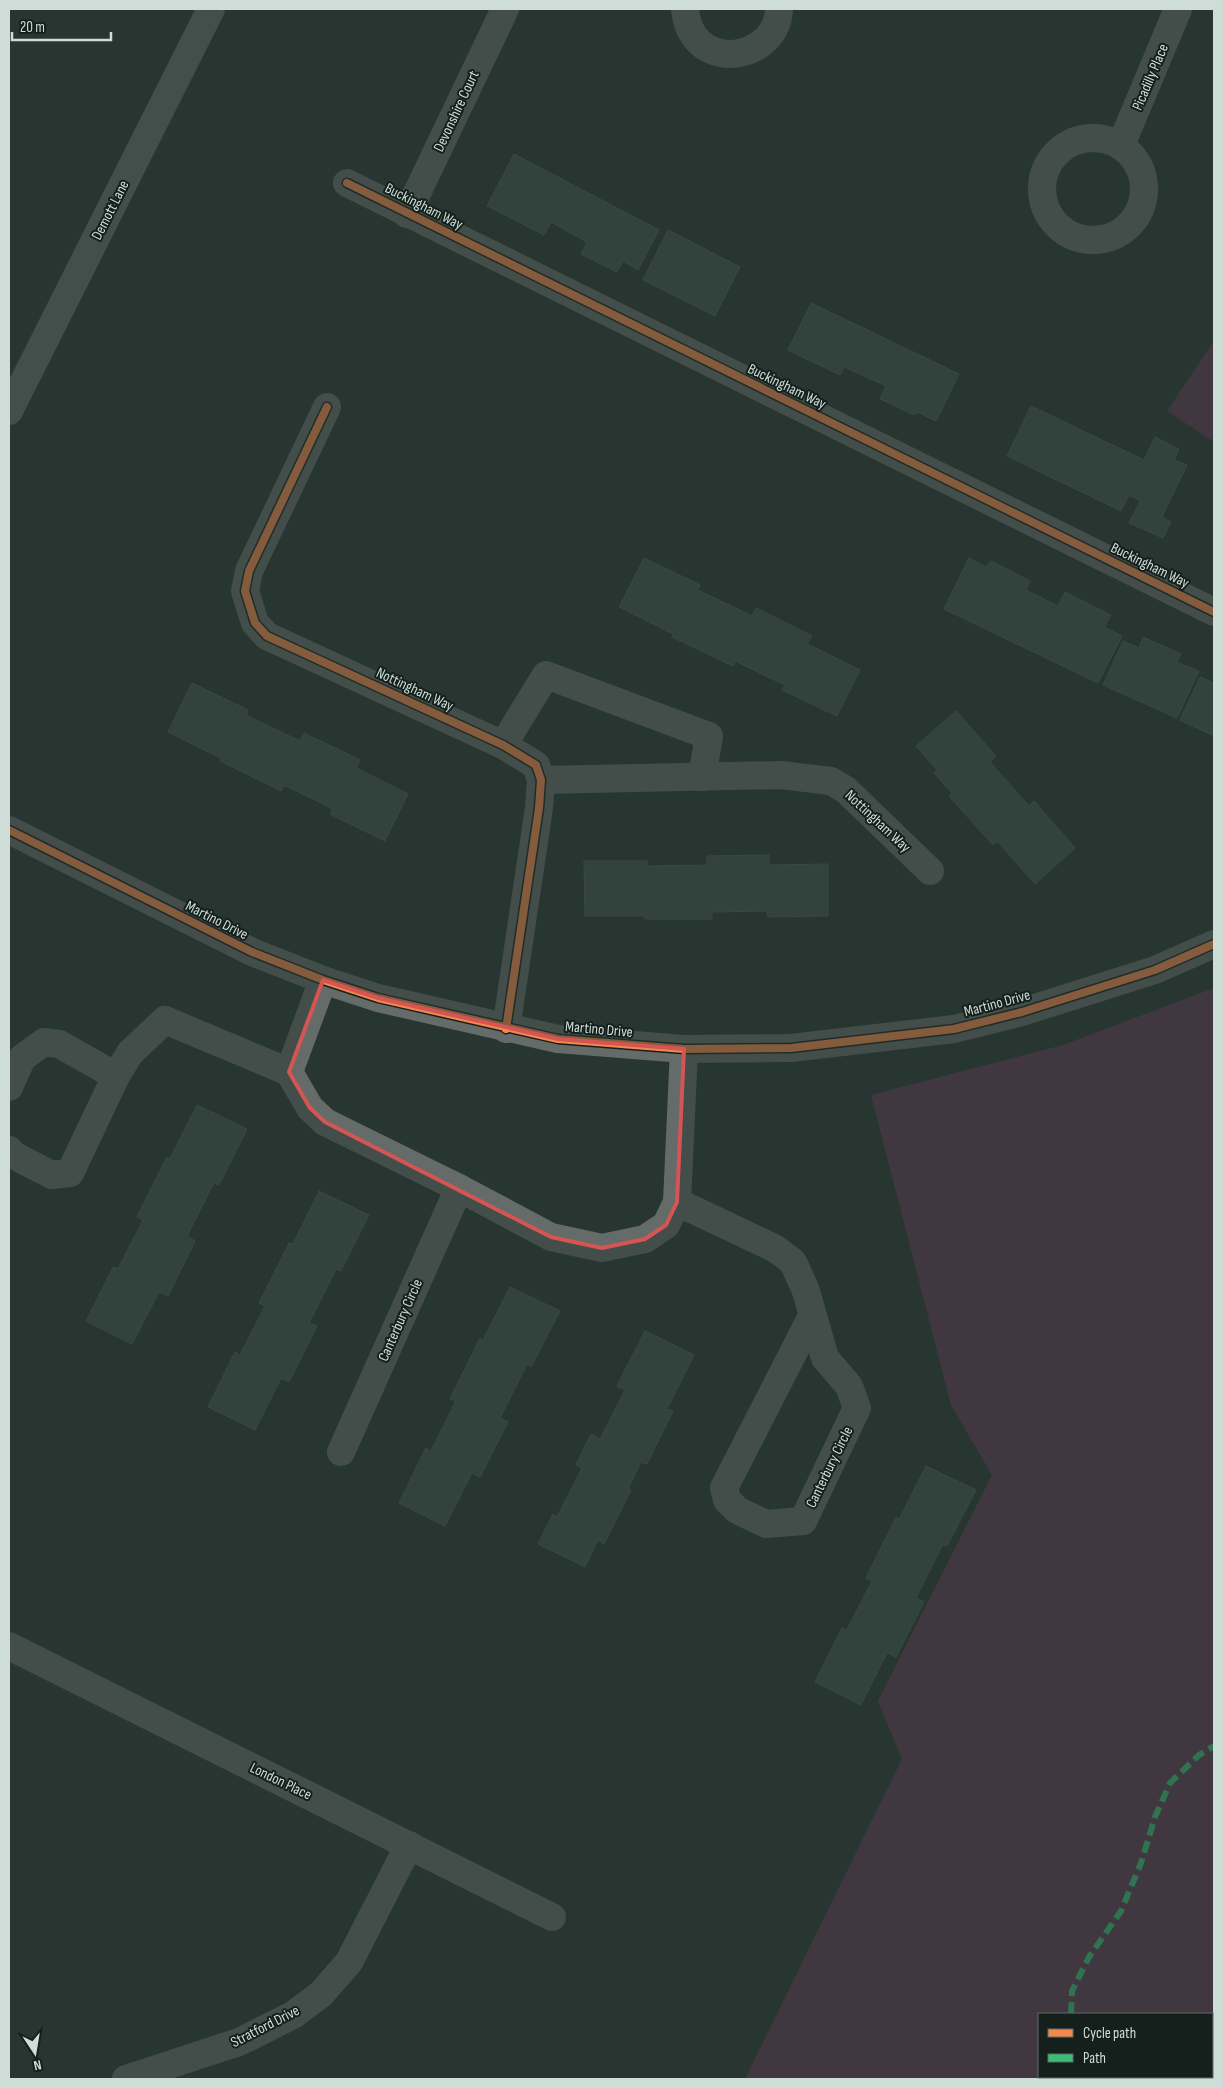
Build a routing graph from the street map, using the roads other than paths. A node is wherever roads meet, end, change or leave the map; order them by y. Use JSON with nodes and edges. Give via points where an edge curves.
{"nodes":[{"id":1,"x":211,"y":9,"type":"edge"},
{"id":2,"x":505,"y":9,"type":"edge"},
{"id":3,"x":685,"y":9,"type":"edge"},
{"id":4,"x":779,"y":9,"type":"edge"},
{"id":5,"x":1178,"y":9,"type":"edge"},
{"id":6,"x":1121,"y":145,"type":"dead end"},
{"id":7,"x":347,"y":183,"type":"dead end"},
{"id":8,"x":407,"y":214,"type":"junction"},
{"id":9,"x":327,"y":407,"type":"dead end"},
{"id":10,"x":9,"y":411,"type":"edge"},
{"id":11,"x":1214,"y":612,"type":"edge"},
{"id":12,"x":503,"y":746,"type":"junction"},
{"id":13,"x":702,"y":777,"type":"junction"},
{"id":14,"x":541,"y":780,"type":"junction"},
{"id":15,"x":9,"y":830,"type":"edge"},
{"id":16,"x":930,"y":871,"type":"dead end"},
{"id":17,"x":1214,"y":944,"type":"edge"},
{"id":18,"x":323,"y":980,"type":"junction"},
{"id":19,"x":506,"y":1028,"type":"junction"},
{"id":20,"x":684,"y":1049,"type":"junction"},
{"id":21,"x":290,"y":1072,"type":"junction"},
{"id":22,"x":116,"y":1076,"type":"junction"},
{"id":23,"x":9,"y":1087,"type":"edge"},
{"id":24,"x":9,"y":1150,"type":"edge"},
{"id":25,"x":460,"y":1188,"type":"junction"},
{"id":26,"x":677,"y":1202,"type":"junction"},
{"id":27,"x":812,"y":1316,"type":"junction"},
{"id":28,"x":341,"y":1452,"type":"dead end"},
{"id":29,"x":9,"y":1646,"type":"edge"},
{"id":30,"x":409,"y":1845,"type":"junction"},
{"id":31,"x":552,"y":1917,"type":"dead end"},
{"id":32,"x":126,"y":2079,"type":"edge"}],
"edges":[{"from":1,"to":10,"type":"street","name":"Demott Lane"},
{"from":2,"to":8,"type":"street","name":"Devonshire Court"},
{"from":3,"to":4,"type":"street","via":[[692,33],[703,45],[728,55],[752,51],[764,43],[774,30]]},
{"from":5,"to":6,"type":"street","name":"Picadilly Place"},
{"from":7,"to":8,"type":"street","name":"Buckingham Way"},
{"from":8,"to":11,"type":"street","name":"Buckingham Way"},
{"from":9,"to":12,"type":"street","name":"Nottingham Way","via":[[249,571],[245,591],[255,623],[267,636]]},
{"from":12,"to":13,"type":"street","via":[[546,675],[709,736]]},
{"from":12,"to":14,"type":"street","name":"Nottingham Way","via":[[536,765]]},
{"from":13,"to":14,"type":"street","name":"Nottingham Way"},
{"from":13,"to":16,"type":"street","name":"Nottingham Way","via":[[781,775],[831,781],[846,790]]},
{"from":14,"to":19,"type":"street"},
{"from":15,"to":18,"type":"street","name":"Martino Drive","via":[[252,952]]},
{"from":17,"to":20,"type":"street","name":"Martino Drive","via":[[1155,970],[1022,1012],[954,1028],[791,1048]]},
{"from":18,"to":19,"type":"street","name":"Martino Drive","via":[[378,998]]},
{"from":18,"to":21,"type":"street"},
{"from":19,"to":20,"type":"street","name":"Martino Drive","via":[[558,1039]]},
{"from":20,"to":26,"type":"street"},
{"from":21,"to":22,"type":"street","via":[[165,1020],[130,1053]]},
{"from":21,"to":25,"type":"street","via":[[310,1108],[325,1122]]},
{"from":22,"to":23,"type":"street","via":[[59,1044],[44,1042],[22,1058]]},
{"from":22,"to":24,"type":"street","via":[[70,1173],[52,1175]]},
{"from":25,"to":26,"type":"street","via":[[551,1236],[602,1248],[645,1239],[666,1225]]},
{"from":25,"to":28,"type":"street","name":"Canterbury Circle"},
{"from":26,"to":27,"type":"street","name":"Canterbury Circle","via":[[776,1249],[793,1262]]},
{"from":27,"to":27,"type":"street","name":"Canterbury Circle","via":[[825,1358],[849,1386],[857,1408],[804,1521],[766,1524],[737,1510],[727,1500],[724,1488]]},
{"from":29,"to":30,"type":"street","name":"London Place"},
{"from":30,"to":31,"type":"street","name":"London Place"},
{"from":30,"to":32,"type":"street","name":"Stratford Drive","via":[[349,1962],[321,1994],[294,2015],[239,2042]]}]}
